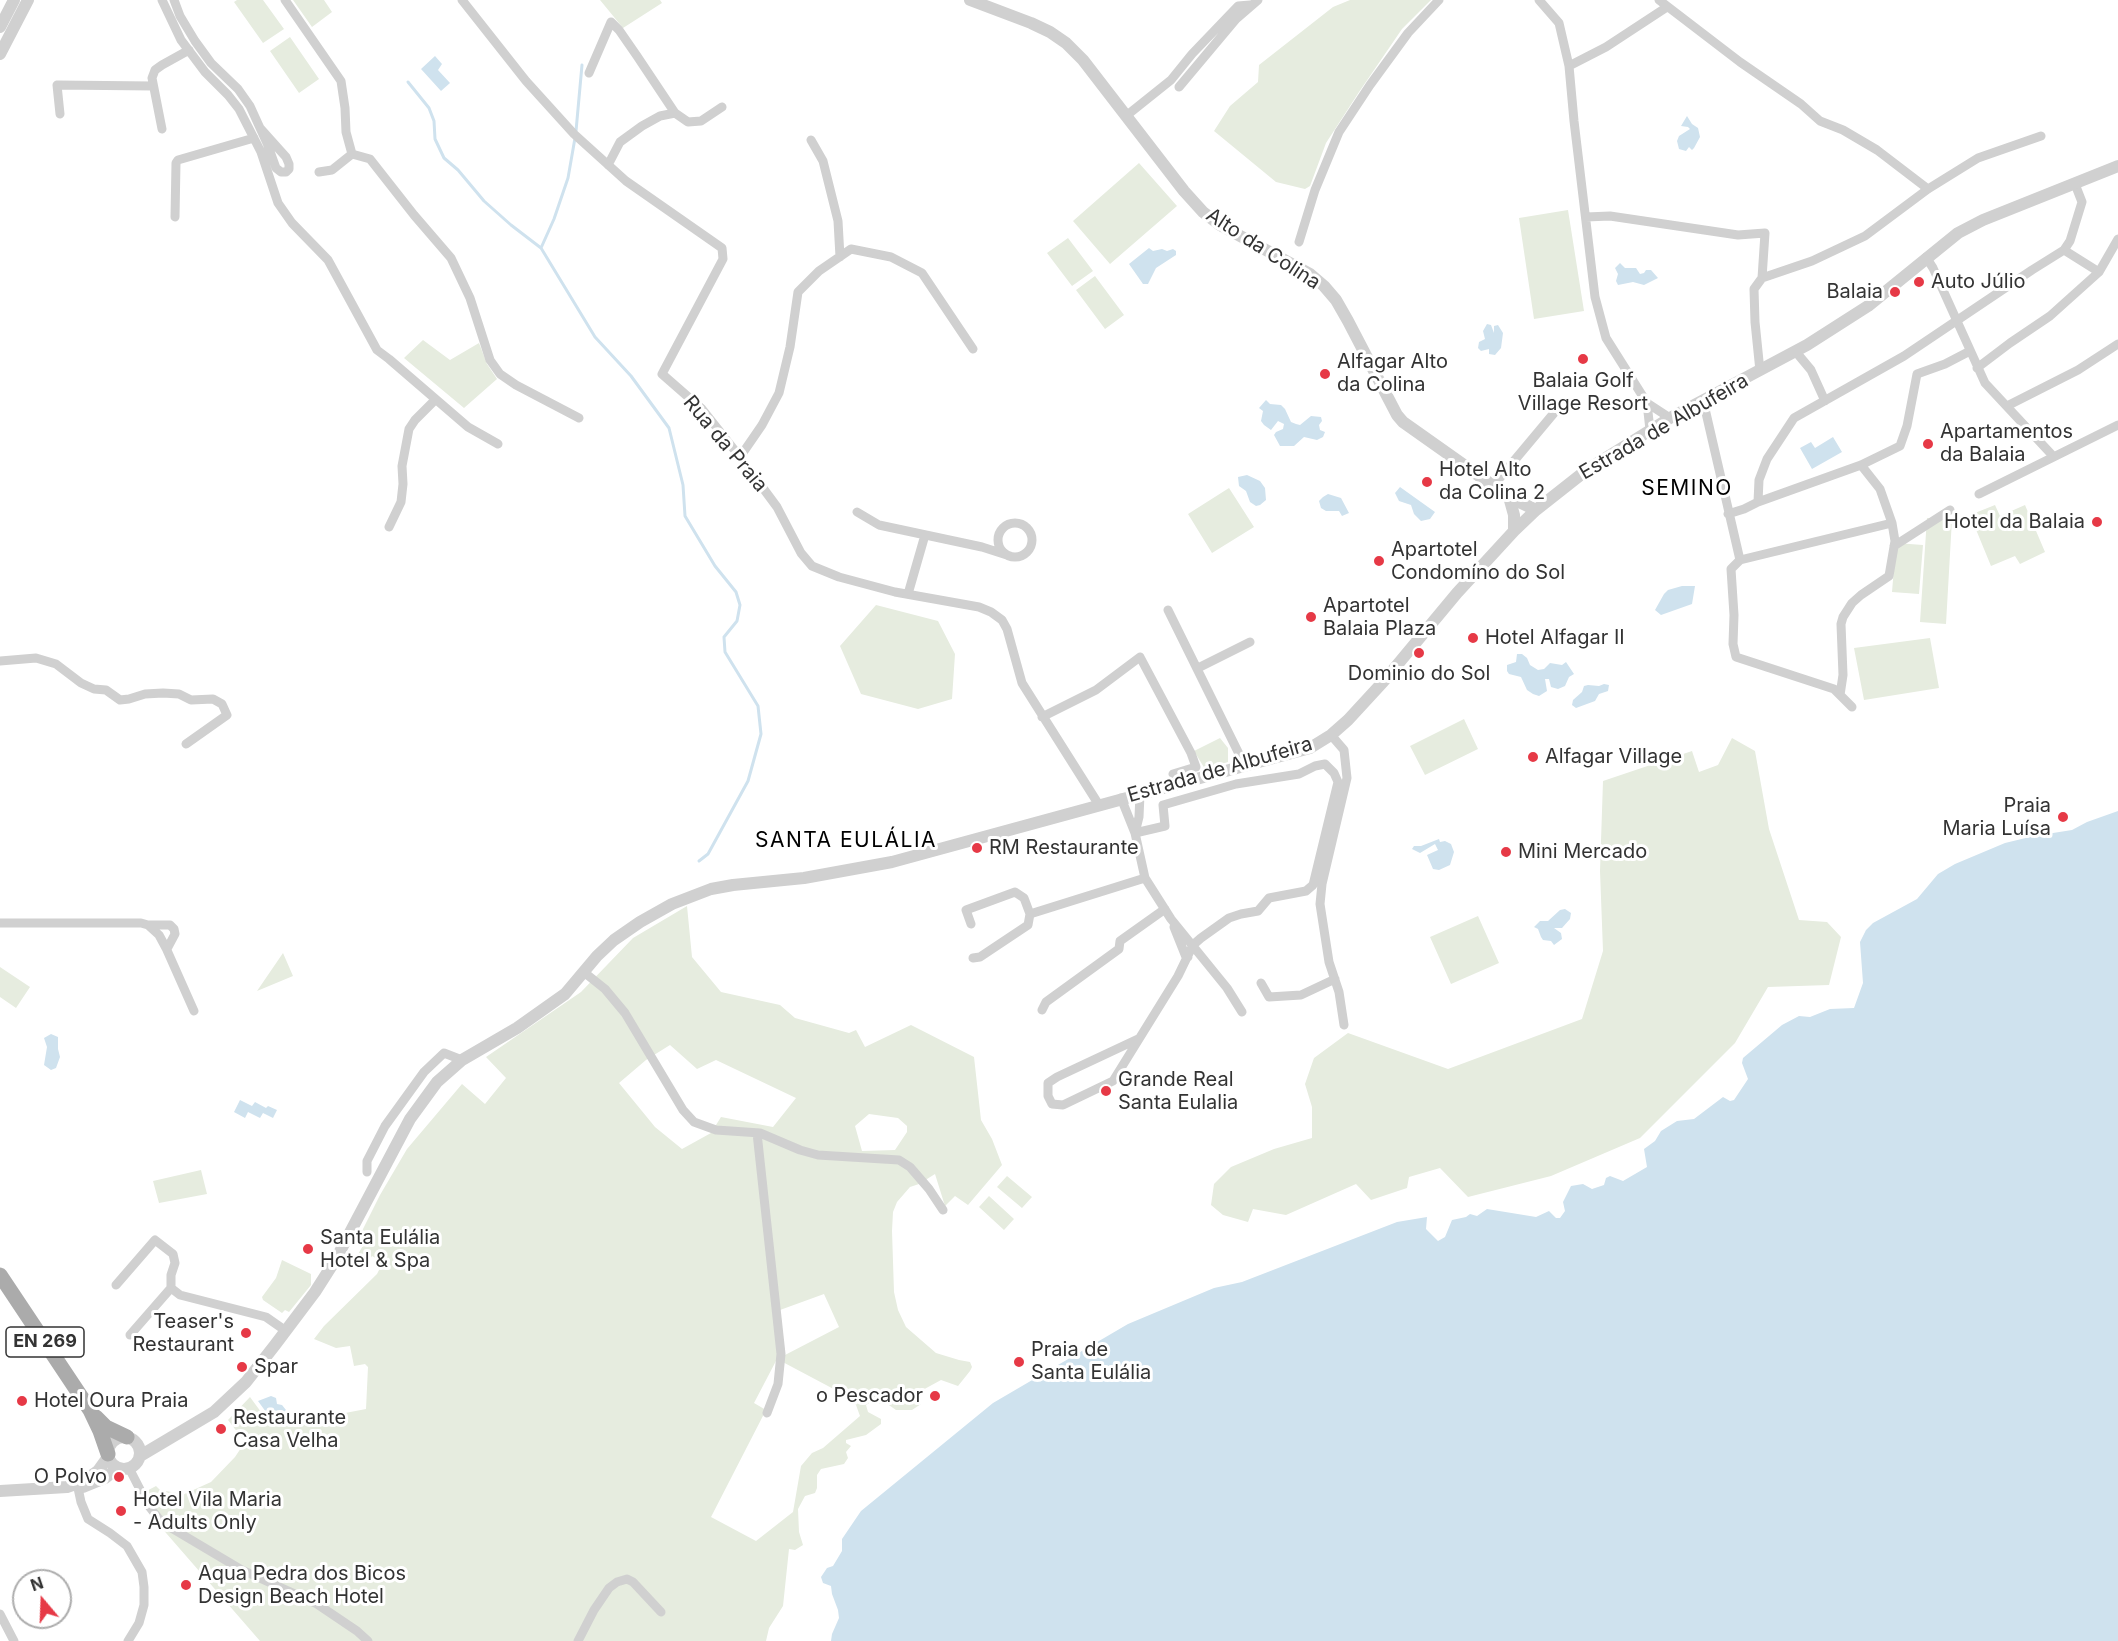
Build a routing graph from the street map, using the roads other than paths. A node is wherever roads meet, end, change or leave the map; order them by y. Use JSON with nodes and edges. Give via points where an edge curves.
{"nodes":[{"id":1,"x":14,"y":0,"type":"edge"},
{"id":2,"x":28,"y":0,"type":"edge"},
{"id":3,"x":162,"y":0,"type":"edge"},
{"id":4,"x":174,"y":0,"type":"edge"},
{"id":5,"x":285,"y":0,"type":"edge"},
{"id":6,"x":462,"y":0,"type":"edge"},
{"id":7,"x":970,"y":0,"type":"edge"},
{"id":8,"x":1439,"y":0,"type":"edge"},
{"id":9,"x":1539,"y":0,"type":"edge"},
{"id":10,"x":1659,"y":0,"type":"edge"},
{"id":11,"x":1254,"y":3,"type":"edge"},
{"id":12,"x":1667,"y":7,"type":"junction"},
{"id":13,"x":0,"y":27,"type":"edge"},
{"id":14,"x":189,"y":50,"type":"junction"},
{"id":15,"x":0,"y":54,"type":"edge"},
{"id":16,"x":1569,"y":66,"type":"junction"},
{"id":17,"x":590,"y":73,"type":"dead end"},
{"id":18,"x":153,"y":86,"type":"junction"},
{"id":19,"x":1179,"y":87,"type":"dead end"},
{"id":20,"x":722,"y":107,"type":"dead end"},
{"id":21,"x":675,"y":113,"type":"junction"},
{"id":22,"x":60,"y":114,"type":"dead end"},
{"id":23,"x":1126,"y":116,"type":"junction"},
{"id":24,"x":260,"y":128,"type":"dead end"},
{"id":25,"x":162,"y":129,"type":"dead end"},
{"id":26,"x":2041,"y":136,"type":"dead end"},
{"id":27,"x":254,"y":138,"type":"junction"},
{"id":28,"x":812,"y":140,"type":"dead end"},
{"id":29,"x":352,"y":154,"type":"junction"},
{"id":30,"x":608,"y":165,"type":"junction"},
{"id":31,"x":2118,"y":166,"type":"edge"},
{"id":32,"x":319,"y":172,"type":"dead end"},
{"id":33,"x":2075,"y":184,"type":"junction"},
{"id":34,"x":1928,"y":189,"type":"junction"},
{"id":35,"x":175,"y":217,"type":"dead end"},
{"id":36,"x":1586,"y":217,"type":"junction"},
{"id":37,"x":2118,"y":239,"type":"edge"},
{"id":38,"x":1299,"y":242,"type":"dead end"},
{"id":39,"x":2064,"y":250,"type":"junction"},
{"id":40,"x":840,"y":257,"type":"junction"},
{"id":41,"x":1926,"y":257,"type":"junction"},
{"id":42,"x":2099,"y":272,"type":"junction"},
{"id":43,"x":1762,"y":278,"type":"junction"},
{"id":44,"x":1955,"y":321,"type":"junction"},
{"id":45,"x":2118,"y":344,"type":"edge"},
{"id":46,"x":973,"y":349,"type":"dead end"},
{"id":47,"x":1970,"y":351,"type":"junction"},
{"id":48,"x":1796,"y":352,"type":"junction"},
{"id":49,"x":1977,"y":368,"type":"junction"},
{"id":50,"x":1760,"y":371,"type":"junction"},
{"id":51,"x":435,"y":400,"type":"junction"},
{"id":52,"x":1703,"y":400,"type":"junction"},
{"id":53,"x":1825,"y":401,"type":"junction"},
{"id":54,"x":1647,"y":403,"type":"junction"},
{"id":55,"x":2007,"y":406,"type":"junction"},
{"id":56,"x":1554,"y":413,"type":"dead end"},
{"id":57,"x":579,"y":418,"type":"dead end"},
{"id":58,"x":1670,"y":418,"type":"junction"},
{"id":59,"x":2118,"y":425,"type":"edge"},
{"id":60,"x":1650,"y":430,"type":"junction"},
{"id":61,"x":498,"y":444,"type":"dead end"},
{"id":62,"x":2053,"y":456,"type":"junction"},
{"id":63,"x":740,"y":458,"type":"junction"},
{"id":64,"x":1861,"y":465,"type":"junction"},
{"id":65,"x":1493,"y":486,"type":"junction"},
{"id":66,"x":1979,"y":494,"type":"dead end"},
{"id":67,"x":1509,"y":498,"type":"junction"},
{"id":68,"x":1758,"y":502,"type":"junction"},
{"id":69,"x":1536,"y":510,"type":"junction"},
{"id":70,"x":1950,"y":510,"type":"dead end"},
{"id":71,"x":857,"y":512,"type":"dead end"},
{"id":72,"x":1728,"y":514,"type":"junction"},
{"id":73,"x":1892,"y":523,"type":"junction"},
{"id":74,"x":389,"y":527,"type":"dead end"},
{"id":75,"x":1514,"y":531,"type":"junction"},
{"id":76,"x":926,"y":535,"type":"junction"},
{"id":77,"x":998,"y":538,"type":"junction"},
{"id":78,"x":1894,"y":546,"type":"junction"},
{"id":79,"x":982,"y":547,"type":"junction"},
{"id":80,"x":1010,"y":556,"type":"junction"},
{"id":81,"x":1740,"y":560,"type":"junction"},
{"id":82,"x":908,"y":594,"type":"junction"},
{"id":83,"x":1168,"y":610,"type":"dead end"},
{"id":84,"x":1250,"y":642,"type":"dead end"},
{"id":85,"x":0,"y":661,"type":"edge"},
{"id":86,"x":1198,"y":668,"type":"junction"},
{"id":87,"x":1840,"y":695,"type":"junction"},
{"id":88,"x":1852,"y":707,"type":"dead end"},
{"id":89,"x":1042,"y":717,"type":"junction"},
{"id":90,"x":1331,"y":735,"type":"junction"},
{"id":91,"x":186,"y":744,"type":"dead end"},
{"id":92,"x":1245,"y":766,"type":"junction"},
{"id":93,"x":1173,"y":774,"type":"dead end"},
{"id":94,"x":1140,"y":794,"type":"junction"},
{"id":95,"x":1121,"y":798,"type":"junction"},
{"id":96,"x":1099,"y":805,"type":"junction"},
{"id":97,"x":1135,"y":833,"type":"junction"},
{"id":98,"x":1145,"y":878,"type":"junction"},
{"id":99,"x":1165,"y":909,"type":"junction"},
{"id":100,"x":1030,"y":915,"type":"junction"},
{"id":101,"x":1171,"y":919,"type":"junction"},
{"id":102,"x":0,"y":923,"type":"edge"},
{"id":103,"x":971,"y":924,"type":"dead end"},
{"id":104,"x":148,"y":925,"type":"junction"},
{"id":105,"x":1193,"y":945,"type":"junction"},
{"id":106,"x":166,"y":949,"type":"junction"},
{"id":107,"x":1186,"y":957,"type":"junction"},
{"id":108,"x":1202,"y":957,"type":"junction"},
{"id":109,"x":973,"y":958,"type":"dead end"},
{"id":110,"x":585,"y":973,"type":"junction"},
{"id":111,"x":1335,"y":979,"type":"junction"},
{"id":112,"x":1261,"y":983,"type":"dead end"},
{"id":113,"x":1042,"y":1010,"type":"dead end"},
{"id":114,"x":194,"y":1011,"type":"dead end"},
{"id":115,"x":1242,"y":1012,"type":"dead end"},
{"id":116,"x":1344,"y":1025,"type":"dead end"},
{"id":117,"x":1138,"y":1039,"type":"junction"},
{"id":118,"x":462,"y":1060,"type":"junction"},
{"id":119,"x":757,"y":1133,"type":"junction"},
{"id":120,"x":367,"y":1172,"type":"dead end"},
{"id":121,"x":944,"y":1210,"type":"dead end"},
{"id":122,"x":0,"y":1275,"type":"edge"},
{"id":123,"x":116,"y":1285,"type":"dead end"},
{"id":124,"x":171,"y":1288,"type":"junction"},
{"id":125,"x":286,"y":1331,"type":"junction"},
{"id":126,"x":130,"y":1335,"type":"dead end"},
{"id":127,"x":90,"y":1410,"type":"junction"},
{"id":128,"x":767,"y":1413,"type":"dead end"},
{"id":129,"x":131,"y":1439,"type":"junction"},
{"id":130,"x":169,"y":1440,"type":"junction"},
{"id":131,"x":108,"y":1456,"type":"junction"},
{"id":132,"x":140,"y":1456,"type":"junction"},
{"id":133,"x":123,"y":1468,"type":"junction"},
{"id":134,"x":78,"y":1488,"type":"junction"},
{"id":135,"x":49,"y":1489,"type":"junction"},
{"id":136,"x":0,"y":1491,"type":"edge"},
{"id":137,"x":661,"y":1612,"type":"dead end"},
{"id":138,"x":0,"y":1614,"type":"edge"},
{"id":139,"x":14,"y":1641,"type":"edge"},
{"id":140,"x":130,"y":1641,"type":"edge"},
{"id":141,"x":368,"y":1641,"type":"edge"},
{"id":142,"x":578,"y":1641,"type":"edge"}],
"edges":[{"from":1,"to":13,"type":"street"},
{"from":2,"to":15,"type":"street"},
{"from":3,"to":14,"type":"street"},
{"from":4,"to":24,"type":"street","via":[[195,41],[238,89]]},
{"from":5,"to":29,"type":"street","via":[[341,81]]},
{"from":6,"to":30,"type":"street","name":"Rua da Praia","via":[[526,81]]},
{"from":7,"to":23,"type":"street","name":"Alto da Colina","via":[[1031,23],[1066,43]]},
{"from":8,"to":38,"type":"street","via":[[1408,33],[1339,132]]},
{"from":9,"to":16,"type":"street","via":[[1559,23]]},
{"from":10,"to":12,"type":"street"},
{"from":11,"to":19,"type":"street"},
{"from":11,"to":23,"type":"street","via":[[1238,6],[1171,80]]},
{"from":12,"to":16,"type":"street"},
{"from":12,"to":34,"type":"street","via":[[1820,121],[1877,150]]},
{"from":14,"to":18,"type":"street","via":[[155,70]]},
{"from":14,"to":27,"type":"street","via":[[239,109]]},
{"from":16,"to":36,"type":"street"},
{"from":17,"to":21,"type":"street","via":[[611,22]]},
{"from":18,"to":22,"type":"street","via":[[57,85]]},
{"from":18,"to":25,"type":"street"},
{"from":20,"to":21,"type":"street","via":[[701,121],[688,122]]},
{"from":21,"to":30,"type":"street","via":[[660,116],[620,142]]},
{"from":23,"to":65,"type":"street","name":"Alto da Colina","via":[[1203,212],[1324,286],[1344,314],[1403,422]]},
{"from":26,"to":34,"type":"street","via":[[1978,158]]},
{"from":27,"to":35,"type":"street","via":[[178,160]]},
{"from":27,"to":51,"type":"street","via":[[278,203],[328,260],[377,350]]},
{"from":28,"to":40,"type":"street","via":[[823,161],[838,221]]},
{"from":29,"to":32,"type":"street","via":[[332,170]]},
{"from":29,"to":57,"type":"street","via":[[370,159],[451,258],[470,298],[490,360],[500,374]]},
{"from":30,"to":63,"type":"street","name":"Rua da Praia","via":[[722,248],[723,259],[663,374],[702,409]]},
{"from":31,"to":33,"type":"street","name":"Estrada de Albufeira"},
{"from":33,"to":39,"type":"street","via":[[2082,202]]},
{"from":33,"to":41,"type":"street","name":"Estrada de Albufeira","via":[[1967,229]]},
{"from":34,"to":43,"type":"street","via":[[1865,236],[1812,261]]},
{"from":36,"to":43,"type":"street","via":[[1610,216],[1738,235],[1765,233]]},
{"from":36,"to":54,"type":"street","via":[[1595,297],[1606,338]]},
{"from":37,"to":42,"type":"street"},
{"from":39,"to":42,"type":"street"},
{"from":39,"to":44,"type":"street"},
{"from":40,"to":46,"type":"street","via":[[851,249],[891,257],[922,273]]},
{"from":40,"to":63,"type":"street","via":[[798,292],[779,393]]},
{"from":41,"to":44,"type":"street"},
{"from":41,"to":48,"type":"street","name":"Estrada de Albufeira","via":[[1868,306]]},
{"from":42,"to":49,"type":"street","via":[[2050,316]]},
{"from":43,"to":50,"type":"street","via":[[1754,288]]},
{"from":44,"to":47,"type":"street"},
{"from":44,"to":53,"type":"street","via":[[1904,356]]},
{"from":45,"to":55,"type":"street","via":[[2078,370]]},
{"from":47,"to":49,"type":"street"},
{"from":47,"to":64,"type":"street","via":[[1917,374],[1900,446]]},
{"from":48,"to":50,"type":"street","name":"Estrada de Albufeira"},
{"from":48,"to":53,"type":"street","via":[[1811,370]]},
{"from":49,"to":55,"type":"street","via":[[1984,383]]},
{"from":50,"to":52,"type":"street","name":"Estrada de Albufeira"},
{"from":51,"to":61,"type":"street","via":[[468,427]]},
{"from":51,"to":74,"type":"street","via":[[409,429],[402,465],[401,502]]},
{"from":52,"to":58,"type":"street","name":"Estrada de Albufeira"},
{"from":52,"to":72,"type":"street"},
{"from":53,"to":68,"type":"street","via":[[1794,418],[1767,459],[1759,480]]},
{"from":54,"to":58,"type":"street"},
{"from":54,"to":60,"type":"street"},
{"from":55,"to":62,"type":"street"},
{"from":56,"to":65,"type":"street"},
{"from":58,"to":60,"type":"street","name":"Estrada de Albufeira"},
{"from":59,"to":62,"type":"street"},
{"from":60,"to":69,"type":"street","name":"Estrada de Albufeira","via":[[1588,469]]},
{"from":62,"to":66,"type":"street"},
{"from":63,"to":82,"type":"street","name":"Rua da Praia","via":[[777,507],[812,566]]},
{"from":64,"to":68,"type":"street"},
{"from":64,"to":73,"type":"street","via":[[1880,489]]},
{"from":65,"to":67,"type":"street","name":"Alto da Colina"},
{"from":67,"to":69,"type":"street","name":"Alto da Colina"},
{"from":67,"to":75,"type":"street"},
{"from":68,"to":72,"type":"street"},
{"from":69,"to":75,"type":"street","name":"Estrada de Albufeira"},
{"from":70,"to":78,"type":"street"},
{"from":71,"to":76,"type":"street","via":[[879,525]]},
{"from":72,"to":81,"type":"street"},
{"from":73,"to":78,"type":"street"},
{"from":73,"to":81,"type":"street"},
{"from":75,"to":90,"type":"street","name":"Estrada de Albufeira","via":[[1376,690]]},
{"from":76,"to":79,"type":"street"},
{"from":76,"to":82,"type":"street"},
{"from":77,"to":79,"type":"street"},
{"from":77,"to":80,"type":"street","via":[[1001,549]]},
{"from":77,"to":80,"type":"street","via":[[1009,524],[1018,523],[1028,529],[1032,540],[1029,548],[1020,556]]},
{"from":78,"to":87,"type":"street","via":[[1889,576],[1861,594],[1843,617]]},
{"from":79,"to":80,"type":"street"},
{"from":81,"to":87,"type":"street","via":[[1731,569],[1736,657],[1834,689]]},
{"from":82,"to":89,"type":"street","name":"Rua da Praia","via":[[979,607],[1002,620],[1022,683]]},
{"from":83,"to":86,"type":"street"},
{"from":84,"to":86,"type":"street"},
{"from":85,"to":91,"type":"street","via":[[36,658],[56,664],[81,683],[106,690],[120,700],[164,693],[191,700],[213,699],[222,705],[227,715]]},
{"from":86,"to":92,"type":"street"},
{"from":87,"to":88,"type":"street"},
{"from":89,"to":93,"type":"street","via":[[1096,690],[1140,657],[1196,767]]},
{"from":89,"to":96,"type":"street","name":"Rua da Praia"},
{"from":90,"to":92,"type":"street","name":"Estrada de Albufeira","via":[[1310,748]]},
{"from":90,"to":111,"type":"street","via":[[1344,750],[1347,778],[1320,904]]},
{"from":92,"to":94,"type":"street","name":"Estrada de Albufeira"},
{"from":94,"to":95,"type":"street","name":"Estrada de Albufeira"},
{"from":94,"to":97,"type":"street"},
{"from":95,"to":96,"type":"street","name":"Estrada de Albufeira"},
{"from":95,"to":97,"type":"street"},
{"from":96,"to":110,"type":"street","name":"Estrada de Albufeira","via":[[892,862],[711,889],[640,922],[614,940]]},
{"from":97,"to":98,"type":"street"},
{"from":97,"to":105,"type":"street","via":[[1165,826],[1163,805],[1236,784],[1299,774],[1315,765],[1325,764],[1334,773],[1338,782],[1336,793],[1313,885],[1306,891],[1269,897],[1258,911],[1229,918]]},
{"from":98,"to":99,"type":"street"},
{"from":98,"to":100,"type":"street"},
{"from":99,"to":101,"type":"street"},
{"from":99,"to":113,"type":"street","via":[[1120,941],[1119,950],[1046,1002]]},
{"from":100,"to":103,"type":"street","via":[[1024,898],[1015,892],[966,910]]},
{"from":100,"to":109,"type":"street","via":[[1028,925]]},
{"from":101,"to":105,"type":"street"},
{"from":101,"to":107,"type":"street"},
{"from":102,"to":104,"type":"street"},
{"from":104,"to":106,"type":"street"},
{"from":104,"to":106,"type":"street","via":[[170,925],[174,929]]},
{"from":105,"to":107,"type":"street"},
{"from":105,"to":108,"type":"street"},
{"from":106,"to":114,"type":"street"},
{"from":107,"to":108,"type":"street"},
{"from":107,"to":117,"type":"street"},
{"from":108,"to":115,"type":"street"},
{"from":110,"to":118,"type":"street","name":"Estrada de Albufeira","via":[[541,1012]]},
{"from":110,"to":119,"type":"street","via":[[625,1013],[694,1122],[716,1130]]},
{"from":111,"to":112,"type":"street","via":[[1301,995],[1269,998]]},
{"from":111,"to":116,"type":"street"},
{"from":117,"to":117,"type":"street","via":[[1048,1083],[1052,1104],[1063,1105],[1113,1081]]},
{"from":118,"to":120,"type":"street","via":[[444,1053],[424,1072],[385,1126],[367,1161]]},
{"from":118,"to":125,"type":"street","name":"Estrada de Albufeira","via":[[437,1082],[410,1119],[336,1259]]},
{"from":119,"to":121,"type":"street","via":[[818,1155],[899,1160],[929,1188]]},
{"from":119,"to":128,"type":"street","via":[[781,1354],[778,1384]]},
{"from":122,"to":127,"type":"main road","number":"EN 269"},
{"from":123,"to":124,"type":"street","via":[[155,1240],[173,1254]]},
{"from":124,"to":125,"type":"street","via":[[180,1295],[266,1317]]},
{"from":124,"to":126,"type":"street"},
{"from":125,"to":130,"type":"street","name":"Estrada de Albufeira","via":[[231,1397]]},
{"from":127,"to":129,"type":"main road","number":"EN 269","via":[[106,1427]]},
{"from":127,"to":131,"type":"main road","number":"EN 269"},
{"from":129,"to":130,"type":"street"},
{"from":129,"to":131,"type":"street","via":[[114,1441]]},
{"from":129,"to":132,"type":"street"},
{"from":130,"to":132,"type":"street","name":"Estrada de Albufeira"},
{"from":131,"to":133,"type":"street","via":[[112,1464]]},
{"from":131,"to":135,"type":"street","via":[[98,1471],[84,1481]]},
{"from":132,"to":133,"type":"street","via":[[136,1464]]},
{"from":133,"to":134,"type":"street"},
{"from":133,"to":141,"type":"street","via":[[159,1519],[173,1529],[242,1570],[317,1604]]},
{"from":134,"to":135,"type":"street"},
{"from":134,"to":140,"type":"street","via":[[88,1519],[127,1546],[142,1572],[144,1605]]},
{"from":135,"to":136,"type":"street"},
{"from":137,"to":142,"type":"street","via":[[633,1582],[617,1582],[594,1610]]},
{"from":138,"to":139,"type":"street"}]}
